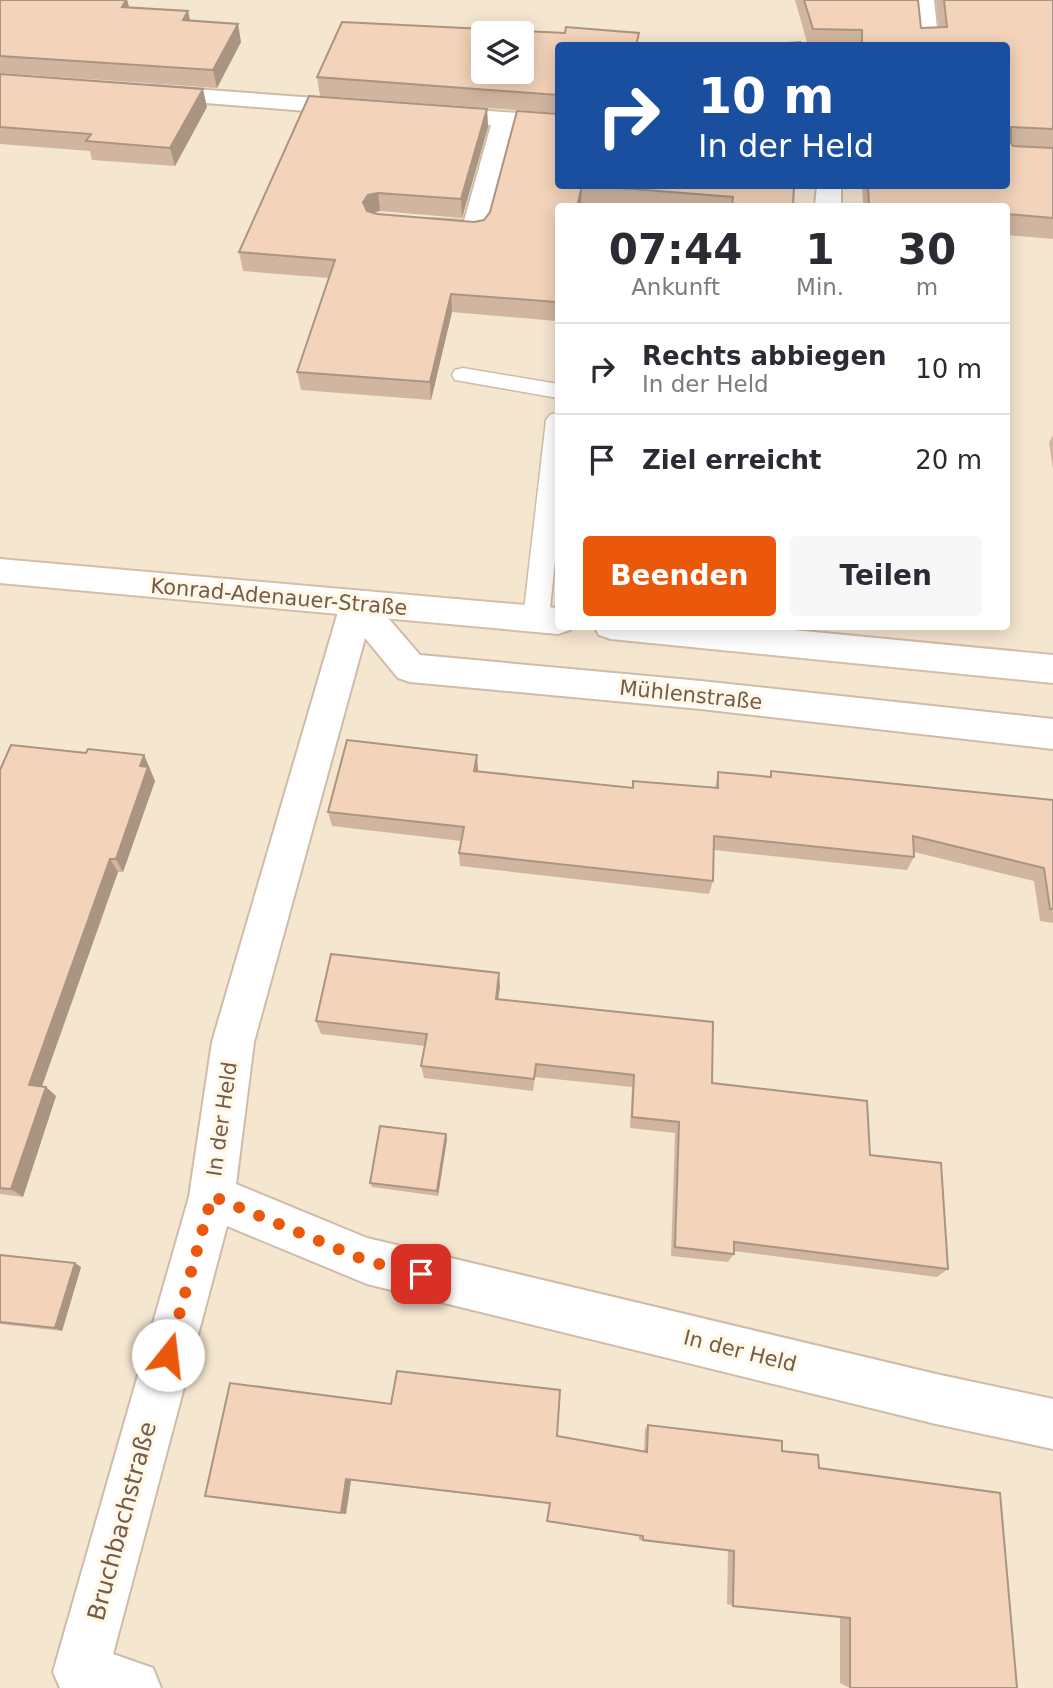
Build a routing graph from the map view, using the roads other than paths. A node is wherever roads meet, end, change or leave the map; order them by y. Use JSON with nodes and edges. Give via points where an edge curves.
{"nodes":[{"id":1,"x":923,"y":0,"type":"edge"},
{"id":2,"x":928,"y":42,"type":"edge"},
{"id":3,"x":132,"y":92,"type":"edge"},
{"id":4,"x":380,"y":110,"type":"edge"},
{"id":5,"x":408,"y":112,"type":"edge"},
{"id":6,"x":505,"y":119,"type":"junction"},
{"id":7,"x":555,"y":123,"type":"edge"},
{"id":8,"x":407,"y":225,"type":"edge"},
{"id":9,"x":463,"y":375,"type":"dead end"},
{"id":10,"x":555,"y":390,"type":"edge"},
{"id":11,"x":555,"y":475,"type":"edge"},
{"id":12,"x":0,"y":571,"type":"edge"},
{"id":13,"x":357,"y":605,"type":"junction"},
{"id":14,"x":547,"y":620,"type":"edge"},
{"id":15,"x":652,"y":630,"type":"edge"},
{"id":16,"x":1053,"y":669,"type":"edge"},
{"id":17,"x":1053,"y":734,"type":"edge"},
{"id":18,"x":212,"y":1196,"type":"junction"},
{"id":19,"x":1053,"y":1424,"type":"edge"},
{"id":20,"x":133,"y":1688,"type":"edge"}],
"edges":[{"from":1,"to":2,"type":"street"},
{"from":3,"to":4,"type":"street"},
{"from":5,"to":6,"type":"street"},
{"from":6,"to":7,"type":"street"},
{"from":6,"to":8,"type":"street","via":[[475,230]]},
{"from":9,"to":10,"type":"lane"},
{"from":11,"to":14,"type":"lane"},
{"from":12,"to":13,"type":"street","name":"Konrad-Adenauer-Straße"},
{"from":13,"to":14,"type":"street","name":"Konrad-Adenauer-Straße"},
{"from":13,"to":17,"type":"street","name":"Mühlenstraße","via":[[410,668]]},
{"from":13,"to":18,"type":"street","name":"In der Held","via":[[233,1042]]},
{"from":15,"to":16,"type":"street"},
{"from":18,"to":19,"type":"street","name":"In der Held","via":[[367,1261]]},
{"from":18,"to":20,"type":"street","name":"Bruchbachstraße","via":[[81,1672]]}]}
